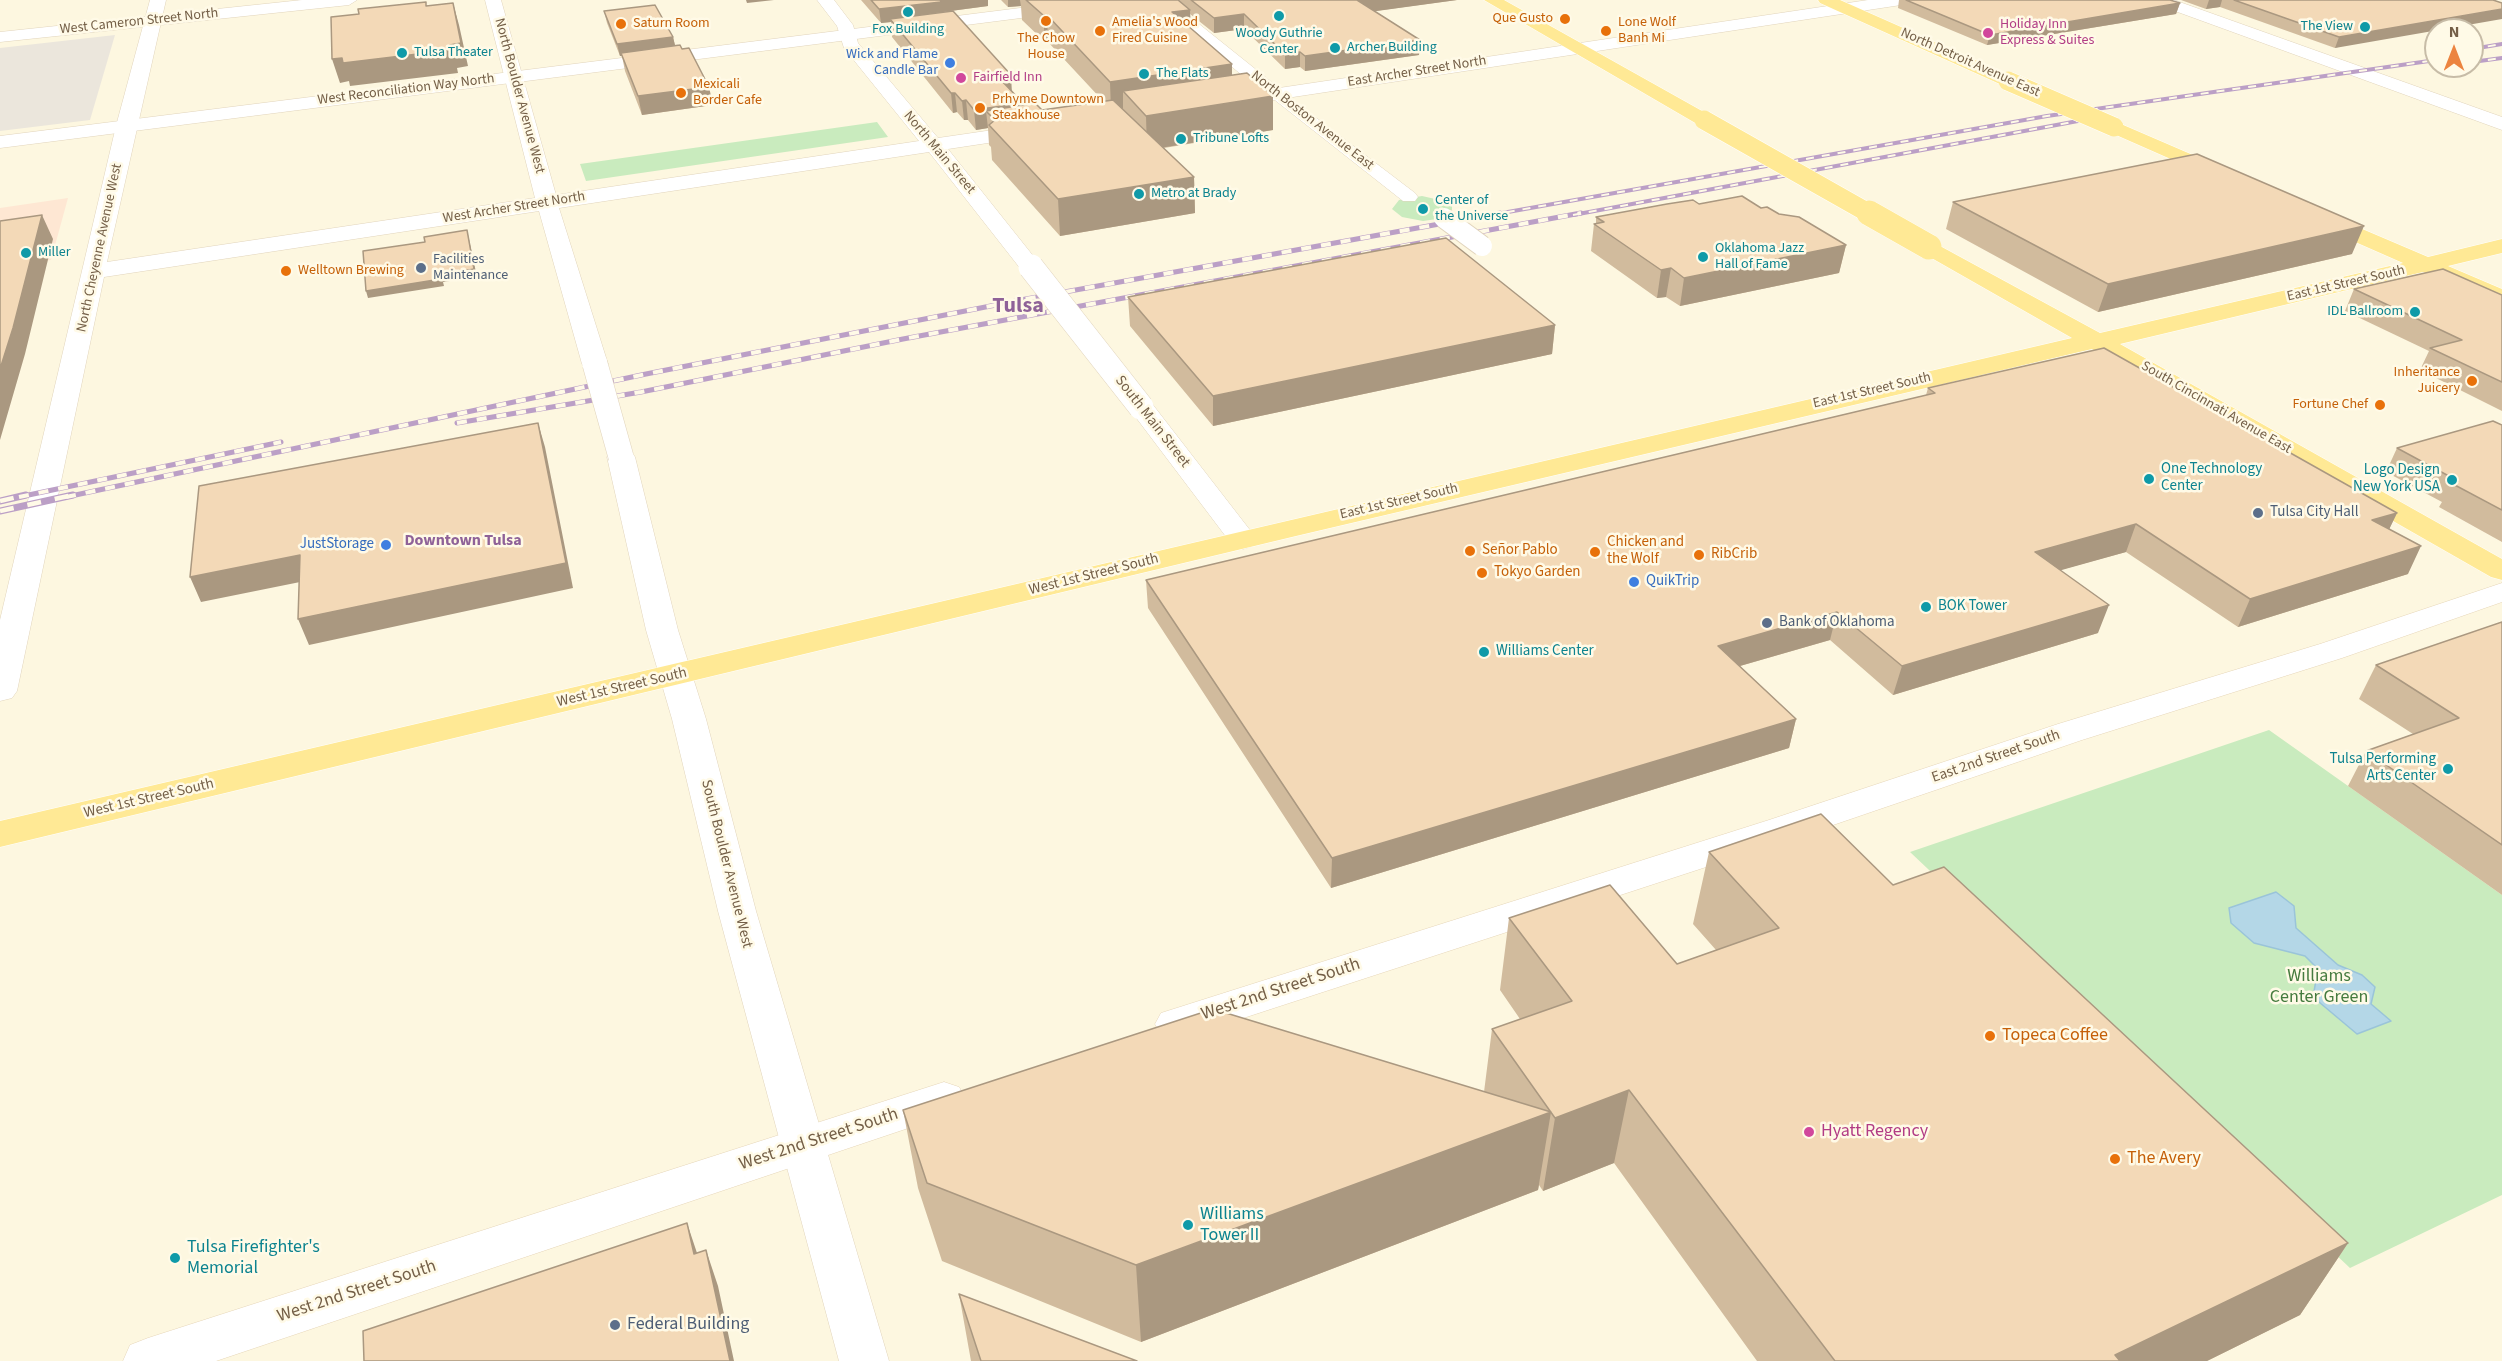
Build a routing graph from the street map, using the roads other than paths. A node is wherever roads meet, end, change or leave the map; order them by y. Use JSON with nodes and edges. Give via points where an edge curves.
{"nodes":[{"id":1,"x":158,"y":0,"type":"edge"},
{"id":2,"x":349,"y":0,"type":"edge"},
{"id":3,"x":493,"y":0,"type":"edge"},
{"id":4,"x":825,"y":0,"type":"edge"},
{"id":5,"x":1123,"y":0,"type":"edge"},
{"id":6,"x":1159,"y":0,"type":"edge"},
{"id":7,"x":1492,"y":0,"type":"edge"},
{"id":8,"x":1826,"y":0,"type":"edge"},
{"id":9,"x":1901,"y":0,"type":"edge"},
{"id":10,"x":2159,"y":0,"type":"edge"},
{"id":11,"x":1845,"y":8,"type":"junction"},
{"id":12,"x":153,"y":21,"type":"junction"},
{"id":13,"x":848,"y":34,"type":"junction"},
{"id":14,"x":0,"y":37,"type":"edge"},
{"id":15,"x":1577,"y":48,"type":"junction"},
{"id":16,"x":514,"y":77,"type":"junction"},
{"id":17,"x":1276,"y":94,"type":"junction"},
{"id":18,"x":1205,"y":104,"type":"edge"},
{"id":19,"x":2502,"y":124,"type":"edge"},
{"id":20,"x":126,"y":126,"type":"junction"},
{"id":21,"x":1055,"y":127,"type":"edge"},
{"id":22,"x":0,"y":142,"type":"edge"},
{"id":23,"x":933,"y":145,"type":"junction"},
{"id":24,"x":2235,"y":181,"type":"edge"},
{"id":25,"x":1409,"y":197,"type":"dead end"},
{"id":26,"x":548,"y":203,"type":"junction"},
{"id":27,"x":2296,"y":207,"type":"edge"},
{"id":28,"x":1444,"y":218,"type":"dead end"},
{"id":29,"x":1482,"y":246,"type":"dead end"},
{"id":30,"x":2502,"y":246,"type":"edge"},
{"id":31,"x":2427,"y":265,"type":"junction"},
{"id":32,"x":95,"y":271,"type":"junction"},
{"id":33,"x":2502,"y":298,"type":"edge"},
{"id":34,"x":1059,"y":304,"type":"joint"},
{"id":35,"x":2097,"y":341,"type":"junction"},
{"id":36,"x":595,"y":364,"type":"joint"},
{"id":37,"x":1243,"y":540,"type":"junction"},
{"id":38,"x":2502,"y":571,"type":"edge"},
{"id":39,"x":2502,"y":592,"type":"edge"},
{"id":40,"x":676,"y":675,"type":"junction"},
{"id":41,"x":0,"y":692,"type":"edge"},
{"id":42,"x":0,"y":834,"type":"edge"},
{"id":43,"x":1491,"y":923,"type":"joint"},
{"id":44,"x":1144,"y":1035,"type":"edge"},
{"id":45,"x":977,"y":1088,"type":"edge"},
{"id":46,"x":802,"y":1145,"type":"junction"},
{"id":47,"x":148,"y":1361,"type":"edge"},
{"id":48,"x":864,"y":1361,"type":"edge"}],
"edges":[{"from":1,"to":12,"type":"street","name":"North Cheyenne Avenue West"},
{"from":2,"to":12,"type":"street","name":"West Cameron Street North"},
{"from":3,"to":16,"type":"street","name":"North Boulder Avenue West"},
{"from":4,"to":13,"type":"street","name":"North Main Street"},
{"from":5,"to":13,"type":"street","name":"West Reconciliation Way North"},
{"from":6,"to":17,"type":"street","name":"North Boston Avenue East"},
{"from":7,"to":15,"type":"main road","name":"South Cincinnati Avenue East"},
{"from":8,"to":11,"type":"main road","name":"North Detroit Avenue East"},
{"from":9,"to":11,"type":"street","name":"East Archer Street North"},
{"from":10,"to":19,"type":"street"},
{"from":11,"to":15,"type":"street","name":"East Archer Street North"},
{"from":11,"to":24,"type":"main road","name":"North Detroit Avenue East","bridge":true},
{"from":12,"to":14,"type":"street","name":"West Cameron Street North"},
{"from":12,"to":20,"type":"street","name":"North Cheyenne Avenue West"},
{"from":13,"to":16,"type":"street","name":"West Reconciliation Way North"},
{"from":13,"to":23,"type":"street","name":"North Main Street","via":[[850,44]]},
{"from":15,"to":17,"type":"street","name":"East Archer Street North"},
{"from":15,"to":35,"type":"main road","name":"South Cincinnati Avenue East","bridge":true},
{"from":16,"to":20,"type":"street","name":"West Reconciliation Way North"},
{"from":16,"to":26,"type":"street","name":"North Boulder Avenue West"},
{"from":17,"to":18,"type":"street","name":"East Archer Street North"},
{"from":17,"to":25,"type":"street","name":"North Boston Avenue East"},
{"from":20,"to":22,"type":"street","name":"West Reconciliation Way North"},
{"from":20,"to":32,"type":"street","name":"North Cheyenne Avenue West"},
{"from":21,"to":23,"type":"street"},
{"from":23,"to":26,"type":"street","name":"West Archer Street North"},
{"from":23,"to":34,"type":"street","name":"North Main Street","bridge":true},
{"from":26,"to":32,"type":"street","name":"West Archer Street North"},
{"from":26,"to":36,"type":"street","name":"North Boulder Avenue West"},
{"from":27,"to":31,"type":"main road"},
{"from":28,"to":29,"type":"street","bridge":true},
{"from":30,"to":31,"type":"main road","name":"East 1st Street South"},
{"from":31,"to":33,"type":"main road"},
{"from":31,"to":35,"type":"main road","name":"East 1st Street South"},
{"from":32,"to":41,"type":"street","name":"North Cheyenne Avenue West"},
{"from":34,"to":37,"type":"street","name":"South Main Street","bridge":true},
{"from":35,"to":37,"type":"main road","name":"East 1st Street South"},
{"from":35,"to":38,"type":"main road","name":"South Cincinnati Avenue East"},
{"from":36,"to":40,"type":"street","name":"South Boulder Avenue West","bridge":true},
{"from":37,"to":40,"type":"main road","name":"West 1st Street South"},
{"from":39,"to":43,"type":"street","name":"East 2nd Street South"},
{"from":40,"to":42,"type":"main road","name":"West 1st Street South"},
{"from":40,"to":46,"type":"street","name":"South Boulder Avenue West","via":[[736,911]]},
{"from":43,"to":44,"type":"street","name":"West 2nd Street South"},
{"from":45,"to":46,"type":"street","name":"West 2nd Street South"},
{"from":46,"to":47,"type":"street","name":"West 2nd Street South"},
{"from":46,"to":48,"type":"street","name":"South Boulder Avenue West"}]}
